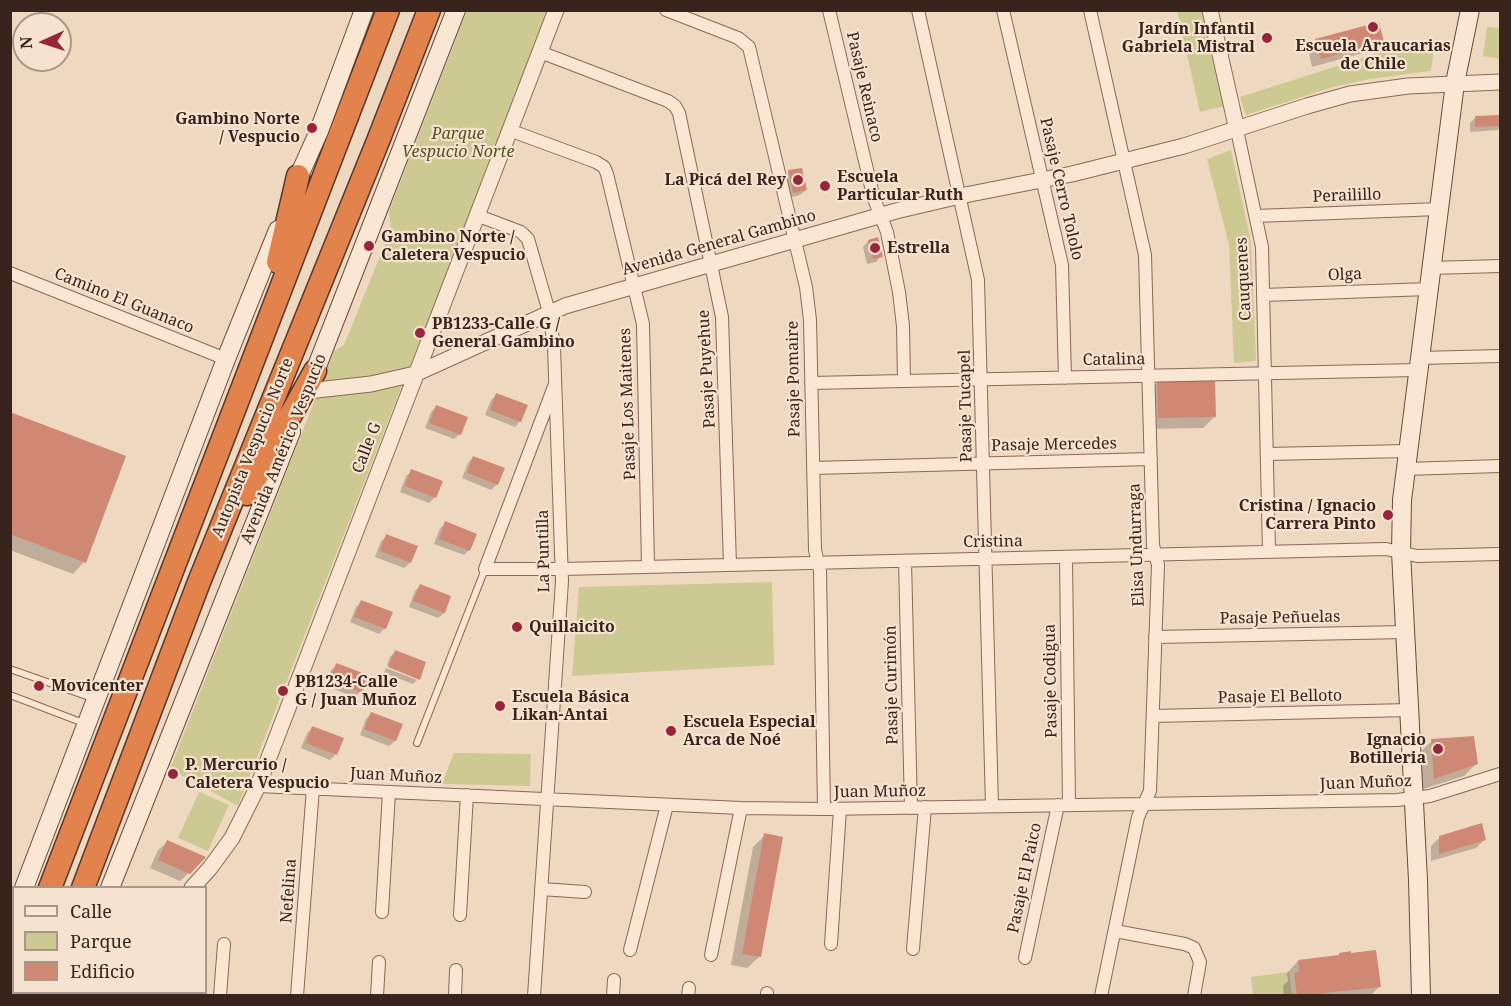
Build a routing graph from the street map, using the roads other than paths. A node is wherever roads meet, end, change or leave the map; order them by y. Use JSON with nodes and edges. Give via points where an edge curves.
{"nodes":[{"id":1,"x":364,"y":10,"type":"edge"},
{"id":2,"x":388,"y":10,"type":"edge"},
{"id":3,"x":429,"y":10,"type":"edge"},
{"id":4,"x":456,"y":10,"type":"edge"},
{"id":5,"x":556,"y":10,"type":"edge"},
{"id":6,"x":666,"y":10,"type":"edge"},
{"id":7,"x":829,"y":10,"type":"edge"},
{"id":8,"x":918,"y":10,"type":"edge"},
{"id":9,"x":1003,"y":10,"type":"edge"},
{"id":10,"x":1090,"y":10,"type":"edge"},
{"id":11,"x":1210,"y":10,"type":"edge"},
{"id":12,"x":1470,"y":10,"type":"edge"},
{"id":13,"x":540,"y":52,"type":"junction"},
{"id":14,"x":1500,"y":82,"type":"edge"},
{"id":15,"x":1455,"y":83,"type":"junction"},
{"id":16,"x":509,"y":130,"type":"junction"},
{"id":17,"x":1237,"y":130,"type":"junction"},
{"id":18,"x":1124,"y":161,"type":"junction"},
{"id":19,"x":298,"y":176,"type":"junction"},
{"id":20,"x":1043,"y":180,"type":"junction"},
{"id":21,"x":960,"y":196,"type":"junction"},
{"id":22,"x":1439,"y":209,"type":"junction"},
{"id":23,"x":476,"y":215,"type":"junction"},
{"id":24,"x":880,"y":216,"type":"junction"},
{"id":25,"x":1256,"y":216,"type":"junction"},
{"id":26,"x":794,"y":241,"type":"junction"},
{"id":27,"x":710,"y":265,"type":"junction"},
{"id":28,"x":1500,"y":266,"type":"edge"},
{"id":29,"x":1431,"y":268,"type":"junction"},
{"id":30,"x":10,"y":273,"type":"edge"},
{"id":31,"x":634,"y":286,"type":"junction"},
{"id":32,"x":1428,"y":289,"type":"junction"},
{"id":33,"x":1264,"y":295,"type":"junction"},
{"id":34,"x":549,"y":312,"type":"junction"},
{"id":35,"x":260,"y":339,"type":"junction"},
{"id":36,"x":1500,"y":356,"type":"edge"},
{"id":37,"x":226,"y":359,"type":"junction"},
{"id":38,"x":1418,"y":364,"type":"junction"},
{"id":39,"x":415,"y":374,"type":"junction"},
{"id":40,"x":1265,"y":374,"type":"junction"},
{"id":41,"x":1149,"y":376,"type":"junction"},
{"id":42,"x":1065,"y":378,"type":"junction"},
{"id":43,"x":982,"y":380,"type":"junction"},
{"id":44,"x":311,"y":381,"type":"junction"},
{"id":45,"x":904,"y":381,"type":"junction"},
{"id":46,"x":811,"y":383,"type":"junction"},
{"id":47,"x":555,"y":384,"type":"junction"},
{"id":48,"x":1267,"y":454,"type":"junction"},
{"id":49,"x":1151,"y":459,"type":"junction"},
{"id":50,"x":1406,"y":460,"type":"junction"},
{"id":51,"x":984,"y":463,"type":"junction"},
{"id":52,"x":1500,"y":466,"type":"edge"},
{"id":53,"x":813,"y":468,"type":"junction"},
{"id":54,"x":1269,"y":552,"type":"junction"},
{"id":55,"x":1401,"y":552,"type":"junction"},
{"id":56,"x":1500,"y":554,"type":"edge"},
{"id":57,"x":1156,"y":555,"type":"junction"},
{"id":58,"x":1066,"y":557,"type":"junction"},
{"id":59,"x":986,"y":559,"type":"junction"},
{"id":60,"x":905,"y":561,"type":"junction"},
{"id":61,"x":818,"y":563,"type":"junction"},
{"id":62,"x":730,"y":565,"type":"junction"},
{"id":63,"x":648,"y":567,"type":"junction"},
{"id":64,"x":485,"y":569,"type":"junction"},
{"id":65,"x":562,"y":569,"type":"junction"},
{"id":66,"x":199,"y":582,"type":"junction"},
{"id":67,"x":1405,"y":632,"type":"junction"},
{"id":68,"x":1155,"y":637,"type":"junction"},
{"id":69,"x":10,"y":669,"type":"edge"},
{"id":70,"x":10,"y":695,"type":"edge"},
{"id":71,"x":96,"y":699,"type":"junction"},
{"id":72,"x":1409,"y":710,"type":"junction"},
{"id":73,"x":1153,"y":716,"type":"junction"},
{"id":74,"x":87,"y":724,"type":"junction"},
{"id":75,"x":417,"y":743,"type":"dead end"},
{"id":76,"x":1500,"y":774,"type":"edge"},
{"id":77,"x":258,"y":786,"type":"junction"},
{"id":78,"x":313,"y":788,"type":"junction"},
{"id":79,"x":389,"y":792,"type":"junction"},
{"id":80,"x":467,"y":795,"type":"junction"},
{"id":81,"x":547,"y":799,"type":"junction"},
{"id":82,"x":1413,"y":799,"type":"junction"},
{"id":83,"x":1144,"y":803,"type":"junction"},
{"id":84,"x":667,"y":805,"type":"junction"},
{"id":85,"x":1064,"y":805,"type":"junction"},
{"id":86,"x":992,"y":806,"type":"junction"},
{"id":87,"x":925,"y":807,"type":"junction"},
{"id":88,"x":741,"y":808,"type":"junction"},
{"id":89,"x":911,"y":808,"type":"junction"},
{"id":90,"x":824,"y":809,"type":"junction"},
{"id":91,"x":840,"y":809,"type":"junction"},
{"id":92,"x":25,"y":886,"type":"edge"},
{"id":93,"x":51,"y":886,"type":"edge"},
{"id":94,"x":84,"y":886,"type":"edge"},
{"id":95,"x":111,"y":886,"type":"edge"},
{"id":96,"x":194,"y":886,"type":"edge"},
{"id":97,"x":541,"y":889,"type":"junction"},
{"id":98,"x":585,"y":892,"type":"dead end"},
{"id":99,"x":382,"y":912,"type":"dead end"},
{"id":100,"x":460,"y":915,"type":"dead end"},
{"id":101,"x":1115,"y":931,"type":"junction"},
{"id":102,"x":224,"y":944,"type":"dead end"},
{"id":103,"x":831,"y":944,"type":"dead end"},
{"id":104,"x":914,"y":949,"type":"dead end"},
{"id":105,"x":630,"y":950,"type":"dead end"},
{"id":106,"x":711,"y":955,"type":"dead end"},
{"id":107,"x":1025,"y":958,"type":"dead end"},
{"id":108,"x":379,"y":962,"type":"dead end"},
{"id":109,"x":456,"y":970,"type":"dead end"},
{"id":110,"x":614,"y":980,"type":"dead end"},
{"id":111,"x":220,"y":996,"type":"edge"},
{"id":112,"x":297,"y":996,"type":"edge"},
{"id":113,"x":376,"y":996,"type":"edge"},
{"id":114,"x":455,"y":996,"type":"edge"},
{"id":115,"x":534,"y":996,"type":"edge"},
{"id":116,"x":613,"y":996,"type":"edge"},
{"id":117,"x":1101,"y":996,"type":"edge"},
{"id":118,"x":1194,"y":996,"type":"edge"},
{"id":119,"x":1421,"y":996,"type":"edge"}],
"edges":[{"from":1,"to":19,"type":"main road"},
{"from":2,"to":35,"type":"highway","name":"Autopista Vespucio Norte"},
{"from":3,"to":66,"type":"highway","name":"Autopista Vespucio Norte"},
{"from":4,"to":44,"type":"main road","name":"Avenida Américo Vespucio"},
{"from":5,"to":13,"type":"street","name":"Calle G"},
{"from":6,"to":26,"type":"street","name":"Pasaje Pomaire","via":[[738,38],[749,47]]},
{"from":7,"to":24,"type":"street","name":"Pasaje Reinaco"},
{"from":8,"to":21,"type":"street","name":"Pasaje Tucapel"},
{"from":9,"to":20,"type":"street","name":"Pasaje Cerro Tololo"},
{"from":10,"to":18,"type":"street","name":"Elisa Undurraga"},
{"from":11,"to":17,"type":"street","name":"Cauquenes"},
{"from":12,"to":15,"type":"main road"},
{"from":13,"to":16,"type":"street","name":"Calle G"},
{"from":13,"to":27,"type":"street","name":"Pasaje Puyehue","via":[[675,106]]},
{"from":14,"to":15,"type":"street","name":"Avenida General Gambino"},
{"from":15,"to":17,"type":"street","name":"Avenida General Gambino","via":[[1350,94]]},
{"from":15,"to":22,"type":"main road"},
{"from":16,"to":23,"type":"street","name":"Calle G"},
{"from":16,"to":31,"type":"street","name":"Pasaje Los Maitenes","via":[[604,168]]},
{"from":17,"to":18,"type":"street","name":"Avenida General Gambino"},
{"from":17,"to":25,"type":"street","name":"Cauquenes"},
{"from":18,"to":20,"type":"street","name":"Avenida General Gambino"},
{"from":18,"to":41,"type":"street","name":"Elisa Undurraga","via":[[1145,255]]},
{"from":19,"to":35,"type":"highway"},
{"from":19,"to":37,"type":"main road"},
{"from":20,"to":21,"type":"street","name":"Avenida General Gambino"},
{"from":20,"to":42,"type":"street","name":"Pasaje Cerro Tololo","via":[[1063,273]]},
{"from":21,"to":24,"type":"street","name":"Avenida General Gambino"},
{"from":21,"to":43,"type":"street","name":"Pasaje Tucapel","via":[[978,280]]},
{"from":22,"to":25,"type":"street","name":"Perailillo"},
{"from":22,"to":29,"type":"main road"},
{"from":23,"to":34,"type":"street","name":"La Puntilla","via":[[526,235]]},
{"from":23,"to":39,"type":"street","name":"Calle G"},
{"from":24,"to":26,"type":"street","name":"Avenida General Gambino"},
{"from":24,"to":45,"type":"street","name":"Pasaje Reinaco","via":[[899,292]]},
{"from":25,"to":33,"type":"street","name":"Cauquenes"},
{"from":26,"to":27,"type":"street","name":"Avenida General Gambino"},
{"from":26,"to":46,"type":"street","name":"Pasaje Pomaire","via":[[809,303]]},
{"from":27,"to":31,"type":"street","name":"Avenida General Gambino"},
{"from":27,"to":62,"type":"street","name":"Pasaje Puyehue","via":[[723,332]]},
{"from":28,"to":29,"type":"street"},
{"from":29,"to":32,"type":"main road"},
{"from":30,"to":37,"type":"street","name":"Camino El Guanaco"},
{"from":31,"to":34,"type":"street","name":"Avenida General Gambino"},
{"from":31,"to":63,"type":"street","name":"Pasaje Los Maitenes","via":[[644,333]]},
{"from":32,"to":33,"type":"street","name":"Olga"},
{"from":32,"to":38,"type":"main road"},
{"from":33,"to":40,"type":"street","name":"Cauquenes"},
{"from":34,"to":39,"type":"street","name":"Avenida General Gambino"},
{"from":34,"to":47,"type":"street","name":"La Puntilla"},
{"from":35,"to":93,"type":"highway","name":"Autopista Vespucio Norte"},
{"from":36,"to":38,"type":"street","name":"Catalina"},
{"from":37,"to":71,"type":"main road"},
{"from":38,"to":40,"type":"street","name":"Catalina"},
{"from":38,"to":50,"type":"main road"},
{"from":39,"to":44,"type":"street","name":"Avenida General Gambino","via":[[371,384]]},
{"from":39,"to":77,"type":"street","name":"Calle G"},
{"from":40,"to":41,"type":"street","name":"Catalina"},
{"from":40,"to":48,"type":"street","name":"Cauquenes"},
{"from":41,"to":42,"type":"street","name":"Catalina"},
{"from":41,"to":49,"type":"street","name":"Elisa Undurraga"},
{"from":42,"to":43,"type":"street","name":"Catalina"},
{"from":43,"to":45,"type":"street","name":"Catalina"},
{"from":43,"to":51,"type":"street","name":"Pasaje Tucapel"},
{"from":44,"to":66,"type":"highway"},
{"from":44,"to":95,"type":"main road","name":"Avenida Américo Vespucio"},
{"from":45,"to":46,"type":"street","name":"Catalina"},
{"from":46,"to":53,"type":"street","name":"Pasaje Pomaire"},
{"from":47,"to":64,"type":"street"},
{"from":47,"to":65,"type":"street","name":"La Puntilla"},
{"from":48,"to":50,"type":"street"},
{"from":48,"to":54,"type":"street","name":"Cauquenes"},
{"from":49,"to":51,"type":"street","name":"Pasaje Mercedes"},
{"from":49,"to":57,"type":"street","name":"Elisa Undurraga"},
{"from":50,"to":52,"type":"street"},
{"from":50,"to":55,"type":"main road"},
{"from":51,"to":53,"type":"street","name":"Pasaje Mercedes"},
{"from":51,"to":59,"type":"street","name":"Pasaje Tucapel"},
{"from":53,"to":61,"type":"street","name":"Pasaje Pomaire"},
{"from":54,"to":55,"type":"street","name":"Cristina"},
{"from":54,"to":57,"type":"street","name":"Cristina"},
{"from":55,"to":56,"type":"street","name":"Cristina","via":[[1417,556]]},
{"from":55,"to":67,"type":"main road"},
{"from":57,"to":58,"type":"street","name":"Cristina"},
{"from":57,"to":68,"type":"street","name":"Elisa Undurraga"},
{"from":58,"to":59,"type":"street","name":"Cristina"},
{"from":58,"to":85,"type":"street","name":"Pasaje Codigua"},
{"from":59,"to":60,"type":"street","name":"Cristina"},
{"from":59,"to":86,"type":"street","name":"Pasaje Tucapel"},
{"from":60,"to":61,"type":"street","name":"Cristina"},
{"from":60,"to":89,"type":"street","name":"Pasaje Curimón"},
{"from":61,"to":62,"type":"street","name":"Cristina"},
{"from":61,"to":90,"type":"street","name":"Pasaje Pomaire"},
{"from":62,"to":63,"type":"street","name":"Cristina"},
{"from":63,"to":65,"type":"street","name":"Cristina"},
{"from":64,"to":65,"type":"street","name":"Cristina"},
{"from":64,"to":75,"type":"lane"},
{"from":65,"to":81,"type":"street","name":"La Puntilla"},
{"from":66,"to":94,"type":"highway","name":"Autopista Vespucio Norte"},
{"from":67,"to":68,"type":"street","name":"Pasaje Peñuelas"},
{"from":67,"to":72,"type":"main road"},
{"from":68,"to":73,"type":"street","name":"Elisa Undurraga"},
{"from":69,"to":71,"type":"lane"},
{"from":70,"to":74,"type":"lane"},
{"from":71,"to":74,"type":"main road"},
{"from":72,"to":73,"type":"street","name":"Pasaje El Belloto"},
{"from":72,"to":82,"type":"main road"},
{"from":73,"to":83,"type":"street","name":"Elisa Undurraga","via":[[1150,792]]},
{"from":74,"to":92,"type":"main road"},
{"from":76,"to":82,"type":"street","name":"Juan Muñoz"},
{"from":77,"to":78,"type":"street","name":"Juan Muñoz"},
{"from":77,"to":96,"type":"street","name":"Calle G","via":[[232,838]]},
{"from":78,"to":79,"type":"street","name":"Juan Muñoz"},
{"from":78,"to":112,"type":"street","name":"Nefelina"},
{"from":79,"to":80,"type":"street","name":"Juan Muñoz"},
{"from":79,"to":99,"type":"street"},
{"from":80,"to":81,"type":"street","name":"Juan Muñoz"},
{"from":80,"to":100,"type":"street"},
{"from":81,"to":84,"type":"street","name":"Juan Muñoz"},
{"from":81,"to":97,"type":"street","name":"La Puntilla"},
{"from":82,"to":83,"type":"street","name":"Juan Muñoz"},
{"from":82,"to":119,"type":"main road"},
{"from":83,"to":85,"type":"street","name":"Juan Muñoz"},
{"from":83,"to":101,"type":"street","name":"Elisa Undurraga"},
{"from":84,"to":88,"type":"street","name":"Juan Muñoz"},
{"from":84,"to":105,"type":"street"},
{"from":85,"to":86,"type":"street","name":"Juan Muñoz"},
{"from":85,"to":107,"type":"street","name":"Pasaje El Paico"},
{"from":86,"to":87,"type":"street","name":"Juan Muñoz"},
{"from":87,"to":89,"type":"street","name":"Juan Muñoz"},
{"from":87,"to":104,"type":"street"},
{"from":88,"to":90,"type":"street","name":"Juan Muñoz"},
{"from":88,"to":106,"type":"street"},
{"from":89,"to":91,"type":"street","name":"Juan Muñoz"},
{"from":90,"to":91,"type":"street","name":"Juan Muñoz"},
{"from":91,"to":103,"type":"street"},
{"from":97,"to":98,"type":"street"},
{"from":97,"to":115,"type":"street","name":"La Puntilla"},
{"from":101,"to":117,"type":"street","name":"Elisa Undurraga"},
{"from":101,"to":118,"type":"street","via":[[1194,948],[1200,962]]},
{"from":102,"to":111,"type":"street"},
{"from":108,"to":113,"type":"street"},
{"from":109,"to":114,"type":"street"},
{"from":110,"to":116,"type":"street"}]}
